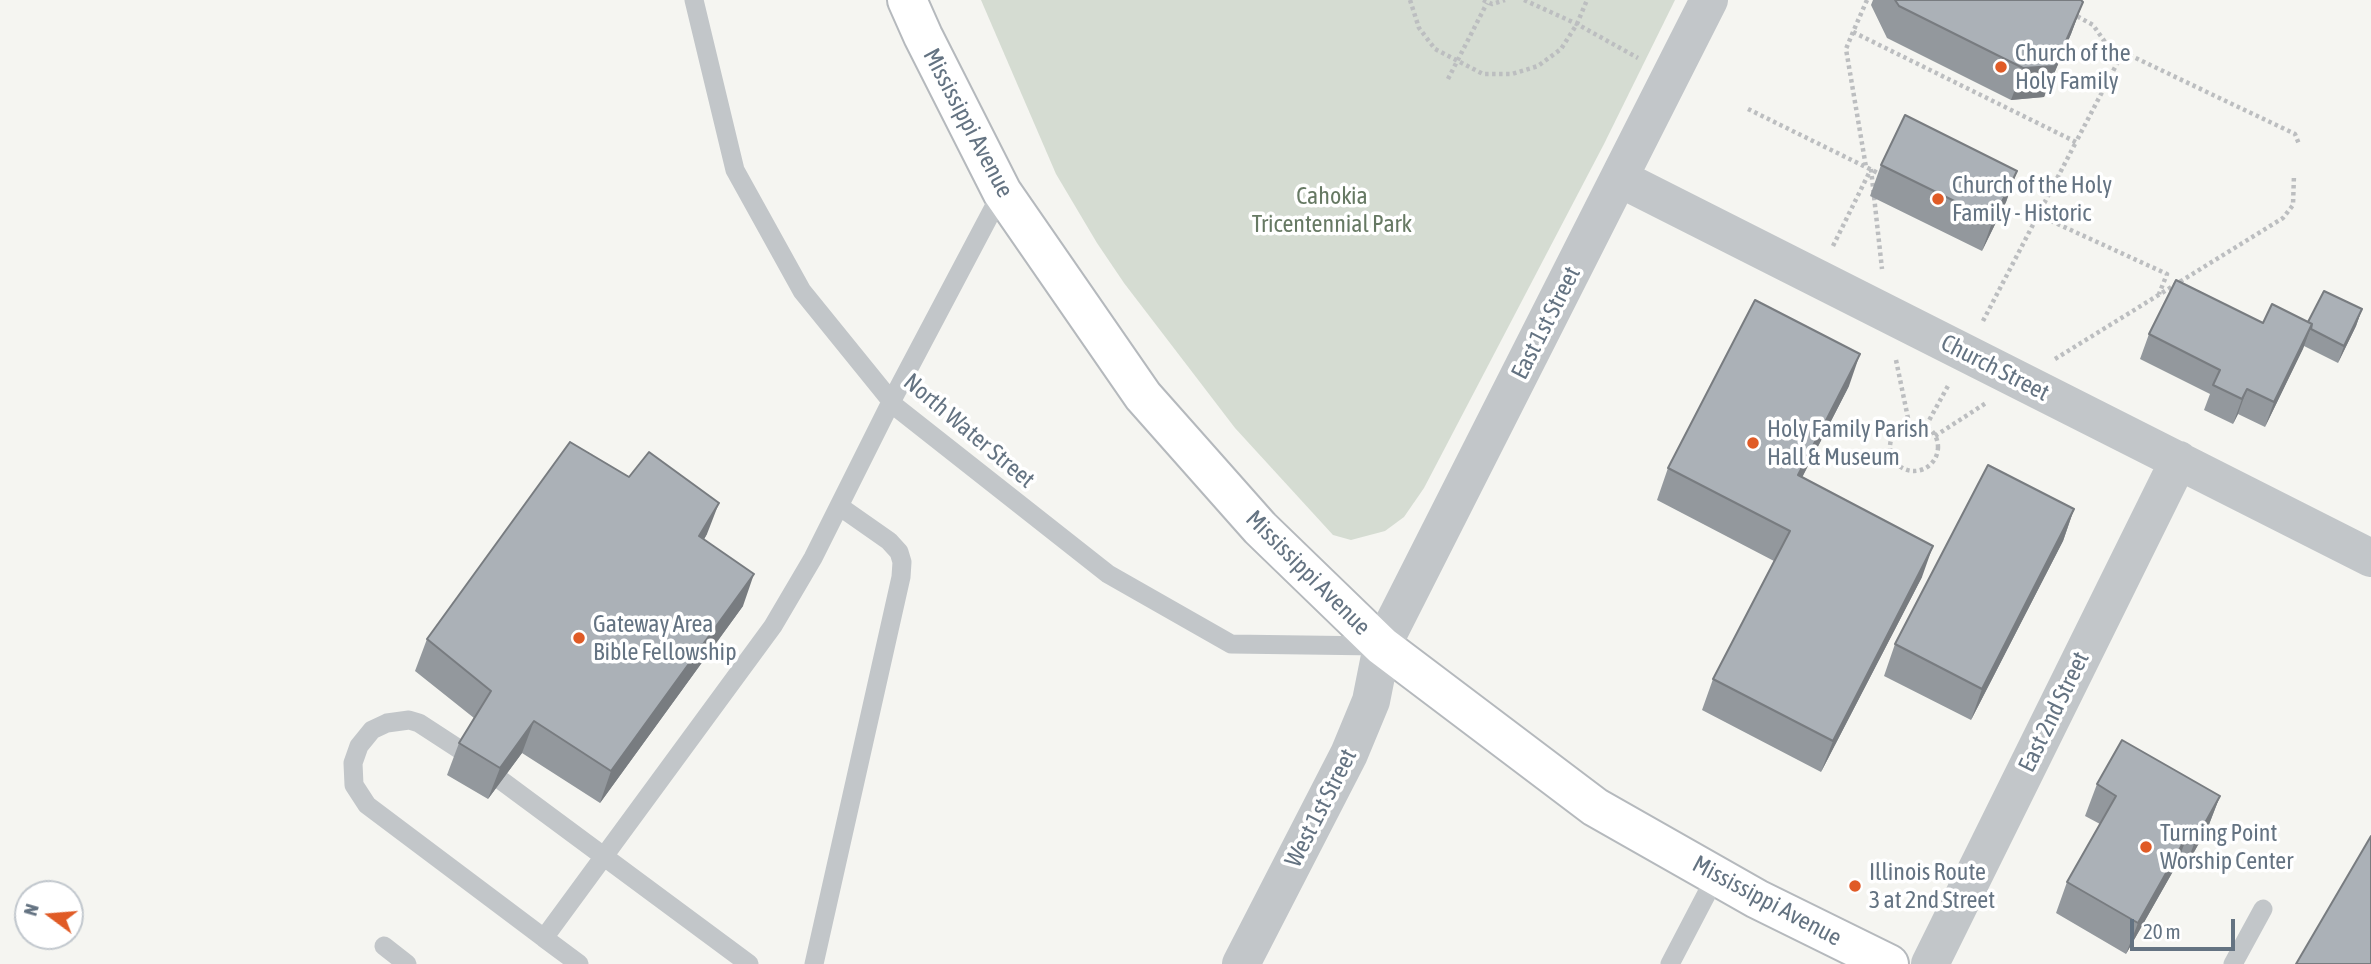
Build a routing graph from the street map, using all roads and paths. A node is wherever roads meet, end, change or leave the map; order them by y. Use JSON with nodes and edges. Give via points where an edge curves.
{"nodes":[{"id":1,"x":694,"y":0,"type":"edge"},
{"id":2,"x":908,"y":0,"type":"edge"},
{"id":3,"x":1410,"y":0,"type":"edge"},
{"id":4,"x":1505,"y":0,"type":"edge"},
{"id":5,"x":1524,"y":0,"type":"edge"},
{"id":6,"x":1587,"y":0,"type":"edge"},
{"id":7,"x":1709,"y":0,"type":"edge"},
{"id":8,"x":1867,"y":0,"type":"edge"},
{"id":9,"x":1485,"y":1,"type":"edge"},
{"id":10,"x":2070,"y":13,"type":"edge"},
{"id":11,"x":1577,"y":24,"type":"junction"},
{"id":12,"x":1853,"y":32,"type":"junction"},
{"id":13,"x":2123,"y":51,"type":"junction"},
{"id":14,"x":1638,"y":58,"type":"dead end"},
{"id":15,"x":1457,"y":62,"type":"junction"},
{"id":16,"x":1448,"y":79,"type":"dead end"},
{"id":17,"x":1748,"y":109,"type":"dead end"},
{"id":18,"x":2076,"y":142,"type":"junction"},
{"id":19,"x":2300,"y":144,"type":"dead end"},
{"id":20,"x":1869,"y":168,"type":"junction"},
{"id":21,"x":1880,"y":174,"type":"edge"},
{"id":22,"x":2294,"y":175,"type":"dead end"},
{"id":23,"x":1619,"y":178,"type":"junction"},
{"id":24,"x":1002,"y":192,"type":"junction"},
{"id":25,"x":2038,"y":215,"type":"junction"},
{"id":26,"x":1832,"y":246,"type":"dead end"},
{"id":27,"x":2159,"y":294,"type":"junction"},
{"id":28,"x":1887,"y":313,"type":"junction"},
{"id":29,"x":1966,"y":353,"type":"junction"},
{"id":30,"x":2020,"y":380,"type":"junction"},
{"id":31,"x":891,"y":402,"type":"junction"},
{"id":32,"x":1909,"y":423,"type":"junction"},
{"id":33,"x":1926,"y":426,"type":"junction"},
{"id":34,"x":1935,"y":436,"type":"junction"},
{"id":35,"x":2179,"y":460,"type":"junction"},
{"id":36,"x":839,"y":506,"type":"junction"},
{"id":37,"x":2371,"y":558,"type":"edge"},
{"id":38,"x":1382,"y":646,"type":"junction"},
{"id":39,"x":462,"y":751,"type":"edge"},
{"id":40,"x":502,"y":781,"type":"edge"},
{"id":41,"x":603,"y":857,"type":"junction"},
{"id":42,"x":1716,"y":876,"type":"junction"},
{"id":43,"x":2263,"y":909,"type":"dead end"},
{"id":44,"x":544,"y":938,"type":"junction"},
{"id":45,"x":384,"y":946,"type":"dead end"},
{"id":46,"x":407,"y":964,"type":"edge"},
{"id":47,"x":579,"y":964,"type":"edge"},
{"id":48,"x":749,"y":964,"type":"edge"},
{"id":49,"x":814,"y":964,"type":"edge"},
{"id":50,"x":1241,"y":964,"type":"edge"},
{"id":51,"x":1670,"y":964,"type":"edge"},
{"id":52,"x":1889,"y":964,"type":"edge"},
{"id":53,"x":1930,"y":964,"type":"edge"},
{"id":54,"x":2233,"y":964,"type":"edge"}],
"edges":[{"from":1,"to":31,"type":"lane","name":"North Water Street","via":[[735,170],[802,291]]},
{"from":2,"to":24,"type":"main road","name":"Mississippi Avenue"},
{"from":3,"to":15,"type":"path","via":[[1419,28],[1435,49]]},
{"from":4,"to":9,"type":"path","via":[[1498,4]]},
{"from":5,"to":11,"type":"path"},
{"from":6,"to":11,"type":"path"},
{"from":7,"to":23,"type":"street","name":"East 1st Street"},
{"from":8,"to":12,"type":"path"},
{"from":9,"to":15,"type":"path"},
{"from":10,"to":13,"type":"path","via":[[2093,25],[2105,41]]},
{"from":11,"to":14,"type":"path"},
{"from":11,"to":15,"type":"path","via":[[1561,49],[1538,66],[1512,74],[1483,74]]},
{"from":12,"to":18,"type":"path"},
{"from":12,"to":20,"type":"path","via":[[1846,49]]},
{"from":13,"to":18,"type":"path"},
{"from":13,"to":19,"type":"path","via":[[2295,134]]},
{"from":15,"to":16,"type":"path"},
{"from":17,"to":20,"type":"path"},
{"from":18,"to":25,"type":"path"},
{"from":20,"to":21,"type":"path"},
{"from":20,"to":26,"type":"path"},
{"from":20,"to":28,"type":"path"},
{"from":22,"to":27,"type":"path","via":[[2293,205],[2283,218]]},
{"from":23,"to":28,"type":"street","name":"Church Street"},
{"from":23,"to":38,"type":"street","name":"East 1st Street"},
{"from":24,"to":31,"type":"lane"},
{"from":24,"to":38,"type":"main road","name":"Mississippi Avenue","via":[[1143,397],[1260,528]]},
{"from":25,"to":27,"type":"path","via":[[2167,274]]},
{"from":25,"to":29,"type":"path"},
{"from":27,"to":30,"type":"path"},
{"from":28,"to":29,"type":"street","name":"Church Street"},
{"from":28,"to":32,"type":"path"},
{"from":29,"to":30,"type":"street","name":"Church Street"},
{"from":29,"to":33,"type":"path"},
{"from":30,"to":34,"type":"path"},
{"from":30,"to":35,"type":"street","name":"Church Street"},
{"from":31,"to":36,"type":"lane"},
{"from":31,"to":38,"type":"lane","name":"North Water Street","via":[[1108,574],[1231,644]]},
{"from":32,"to":33,"type":"path"},
{"from":32,"to":34,"type":"path","via":[[1891,438],[1890,454],[1899,467],[1915,472],[1930,466],[1938,452]]},
{"from":33,"to":34,"type":"path"},
{"from":35,"to":37,"type":"street","name":"Church Street"},
{"from":35,"to":53,"type":"street","name":"East 2nd Street"},
{"from":36,"to":41,"type":"lane","via":[[773,626]]},
{"from":36,"to":49,"type":"lane","via":[[890,541],[902,562]]},
{"from":38,"to":42,"type":"main road","name":"Mississippi Avenue","via":[[1595,807]]},
{"from":38,"to":50,"type":"street","name":"West 1st Street","via":[[1371,701],[1349,754]]},
{"from":39,"to":44,"type":"lane","via":[[419,723],[387,723],[372,730],[359,746],[353,763],[354,785],[367,805]]},
{"from":40,"to":41,"type":"lane"},
{"from":41,"to":44,"type":"lane"},
{"from":41,"to":48,"type":"lane"},
{"from":42,"to":51,"type":"lane"},
{"from":42,"to":52,"type":"main road","name":"Mississippi Avenue"},
{"from":43,"to":54,"type":"lane"},
{"from":44,"to":47,"type":"lane"},
{"from":45,"to":46,"type":"lane"}]}
